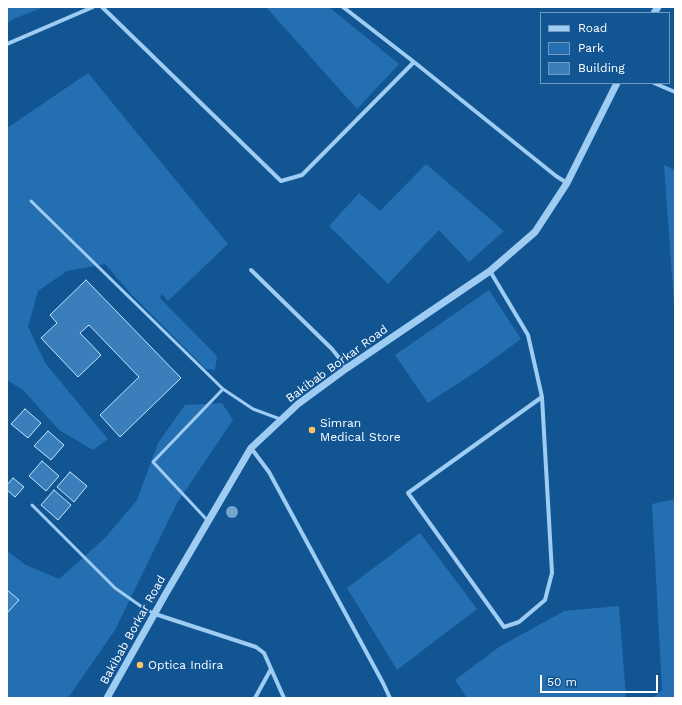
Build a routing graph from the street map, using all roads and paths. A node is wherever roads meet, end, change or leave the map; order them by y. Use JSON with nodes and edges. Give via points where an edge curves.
{"nodes":[{"id":1,"x":93,"y":7,"type":"edge"},
{"id":2,"x":102,"y":7,"type":"edge"},
{"id":3,"x":343,"y":7,"type":"edge"},
{"id":4,"x":7,"y":44,"type":"edge"},
{"id":5,"x":414,"y":62,"type":"junction"},
{"id":6,"x":616,"y":84,"type":"edge"},
{"id":7,"x":656,"y":84,"type":"edge"},
{"id":8,"x":675,"y":92,"type":"edge"},
{"id":9,"x":567,"y":183,"type":"junction"},
{"id":10,"x":31,"y":201,"type":"dead end"},
{"id":11,"x":251,"y":270,"type":"dead end"},
{"id":12,"x":490,"y":271,"type":"junction"},
{"id":13,"x":347,"y":368,"type":"junction"},
{"id":14,"x":223,"y":389,"type":"junction"},
{"id":15,"x":542,"y":397,"type":"junction"},
{"id":16,"x":282,"y":420,"type":"junction"},
{"id":17,"x":251,"y":448,"type":"junction"},
{"id":18,"x":32,"y":505,"type":"dead end"},
{"id":19,"x":208,"y":521,"type":"junction"},
{"id":20,"x":155,"y":614,"type":"junction"},
{"id":21,"x":271,"y":669,"type":"junction"},
{"id":22,"x":108,"y":698,"type":"edge"},
{"id":23,"x":255,"y":698,"type":"edge"},
{"id":24,"x":284,"y":698,"type":"edge"},
{"id":25,"x":390,"y":698,"type":"edge"}],
"edges":[{"from":1,"to":4,"type":"street"},
{"from":2,"to":5,"type":"street","via":[[281,180],[302,175]]},
{"from":3,"to":5,"type":"street"},
{"from":5,"to":9,"type":"street"},
{"from":6,"to":9,"type":"street","name":"Bakibab Borkar Road"},
{"from":7,"to":8,"type":"street"},
{"from":9,"to":12,"type":"street","name":"Bakibab Borkar Road","via":[[535,232]]},
{"from":10,"to":14,"type":"lane"},
{"from":11,"to":13,"type":"street","via":[[332,349]]},
{"from":12,"to":13,"type":"street","name":"Bakibab Borkar Road"},
{"from":12,"to":15,"type":"street","via":[[528,335]]},
{"from":13,"to":16,"type":"street","name":"Bakibab Borkar Road","via":[[298,404]]},
{"from":14,"to":16,"type":"lane","via":[[253,409]]},
{"from":14,"to":19,"type":"lane","via":[[153,462]]},
{"from":15,"to":15,"type":"street","via":[[552,573],[545,600],[519,622],[504,627],[408,493]]},
{"from":16,"to":17,"type":"street","name":"Bakibab Borkar Road"},
{"from":17,"to":19,"type":"street","name":"Bakibab Borkar Road"},
{"from":17,"to":25,"type":"street","via":[[269,472]]},
{"from":18,"to":20,"type":"lane","via":[[115,588],[142,608]]},
{"from":19,"to":20,"type":"street","name":"Bakibab Borkar Road"},
{"from":20,"to":21,"type":"street","via":[[256,647],[264,653]]},
{"from":20,"to":22,"type":"street","name":"Bakibab Borkar Road"},
{"from":21,"to":23,"type":"street"},
{"from":21,"to":24,"type":"street"}]}
